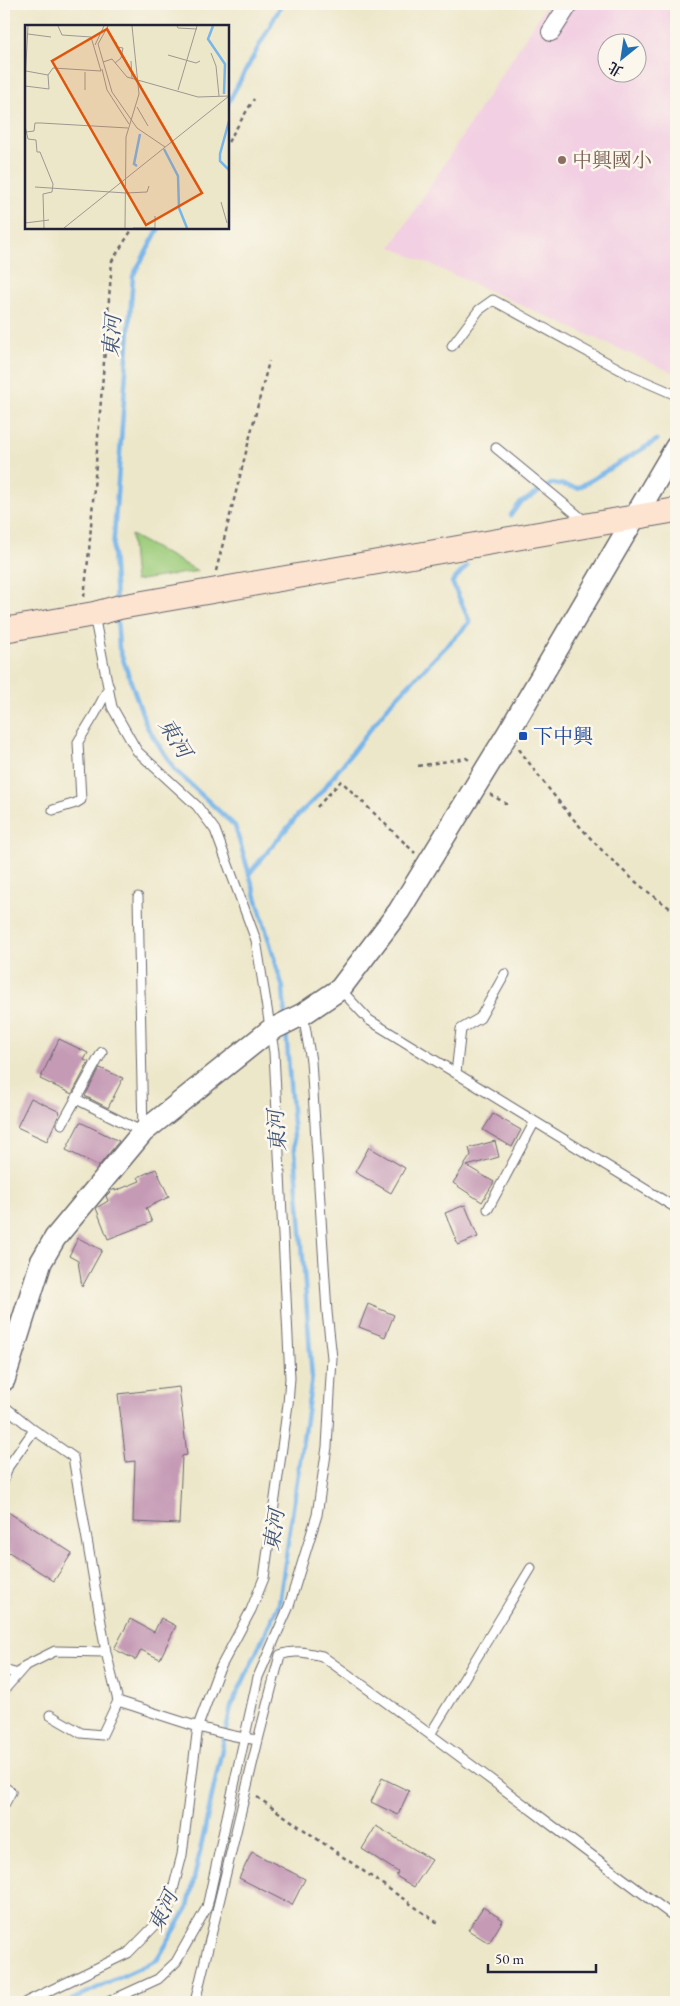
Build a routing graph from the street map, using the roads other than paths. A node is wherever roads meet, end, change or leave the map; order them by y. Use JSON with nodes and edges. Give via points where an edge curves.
{"nodes":[{"id":1,"x":569,"y":4,"type":"edge"},
{"id":2,"x":551,"y":32,"type":"dead end"},
{"id":3,"x":452,"y":346,"type":"dead end"},
{"id":4,"x":676,"y":395,"type":"edge"},
{"id":5,"x":676,"y":447,"type":"edge"},
{"id":6,"x":496,"y":448,"type":"dead end"},
{"id":7,"x":676,"y":510,"type":"edge"},
{"id":8,"x":636,"y":517,"type":"junction"},
{"id":9,"x":590,"y":525,"type":"junction"},
{"id":10,"x":88,"y":615,"type":"junction"},
{"id":11,"x":4,"y":630,"type":"edge"},
{"id":12,"x":109,"y":686,"type":"junction"},
{"id":13,"x":53,"y":810,"type":"dead end"},
{"id":14,"x":138,"y":897,"type":"dead end"},
{"id":15,"x":505,"y":974,"type":"dead end"},
{"id":16,"x":340,"y":989,"type":"junction"},
{"id":17,"x":304,"y":1014,"type":"junction"},
{"id":18,"x":269,"y":1032,"type":"junction"},
{"id":19,"x":102,"y":1052,"type":"dead end"},
{"id":20,"x":456,"y":1073,"type":"junction"},
{"id":21,"x":76,"y":1099,"type":"junction"},
{"id":22,"x":534,"y":1123,"type":"junction"},
{"id":23,"x":62,"y":1124,"type":"dead end"},
{"id":24,"x":143,"y":1132,"type":"junction"},
{"id":25,"x":676,"y":1208,"type":"edge"},
{"id":26,"x":488,"y":1209,"type":"dead end"},
{"id":27,"x":4,"y":1380,"type":"edge"},
{"id":28,"x":4,"y":1406,"type":"edge"},
{"id":29,"x":34,"y":1430,"type":"junction"},
{"id":30,"x":4,"y":1480,"type":"edge"},
{"id":31,"x":531,"y":1568,"type":"dead end"},
{"id":32,"x":106,"y":1652,"type":"junction"},
{"id":33,"x":4,"y":1670,"type":"edge"},
{"id":34,"x":18,"y":1674,"type":"junction"},
{"id":35,"x":4,"y":1690,"type":"edge"},
{"id":36,"x":118,"y":1701,"type":"junction"},
{"id":37,"x":50,"y":1715,"type":"dead end"},
{"id":38,"x":202,"y":1727,"type":"junction"},
{"id":39,"x":431,"y":1733,"type":"junction"},
{"id":40,"x":243,"y":1738,"type":"junction"},
{"id":41,"x":258,"y":1740,"type":"junction"},
{"id":42,"x":4,"y":1787,"type":"edge"},
{"id":43,"x":4,"y":1805,"type":"edge"},
{"id":44,"x":675,"y":1915,"type":"edge"},
{"id":45,"x":26,"y":2002,"type":"edge"},
{"id":46,"x":108,"y":2002,"type":"edge"},
{"id":47,"x":196,"y":2002,"type":"edge"}],
"edges":[{"from":1,"to":2,"type":"street"},
{"from":3,"to":4,"type":"lane","via":[[479,310],[493,300],[630,375]]},
{"from":5,"to":8,"type":"street"},
{"from":6,"to":9,"type":"lane"},
{"from":7,"to":8,"type":"main road"},
{"from":8,"to":9,"type":"main road"},
{"from":8,"to":16,"type":"street","via":[[399,911]]},
{"from":9,"to":10,"type":"main road"},
{"from":10,"to":11,"type":"main road"},
{"from":10,"to":12,"type":"lane"},
{"from":12,"to":13,"type":"lane","via":[[78,742],[81,800]]},
{"from":12,"to":18,"type":"lane","via":[[112,707],[137,751],[196,806],[215,830],[256,940]]},
{"from":14,"to":24,"type":"lane"},
{"from":15,"to":20,"type":"lane","via":[[480,1018],[461,1028]]},
{"from":16,"to":17,"type":"street"},
{"from":16,"to":20,"type":"lane","via":[[369,1020]]},
{"from":17,"to":18,"type":"street"},
{"from":17,"to":40,"type":"lane","via":[[311,1061],[332,1358],[327,1447],[317,1514],[289,1606],[258,1678]]},
{"from":18,"to":24,"type":"street"},
{"from":18,"to":38,"type":"lane","via":[[274,1052],[290,1378],[288,1404],[264,1578],[218,1672]]},
{"from":19,"to":21,"type":"lane"},
{"from":20,"to":22,"type":"lane"},
{"from":21,"to":23,"type":"lane"},
{"from":21,"to":24,"type":"lane"},
{"from":22,"to":25,"type":"lane"},
{"from":22,"to":26,"type":"lane"},
{"from":24,"to":27,"type":"street","via":[[55,1238],[41,1262]]},
{"from":28,"to":29,"type":"lane"},
{"from":29,"to":30,"type":"lane","via":[[8,1467]]},
{"from":29,"to":32,"type":"lane","via":[[74,1457]]},
{"from":31,"to":39,"type":"lane"},
{"from":32,"to":34,"type":"lane","via":[[55,1651],[25,1666]]},
{"from":32,"to":36,"type":"lane"},
{"from":33,"to":34,"type":"lane"},
{"from":34,"to":35,"type":"lane"},
{"from":36,"to":37,"type":"lane","via":[[102,1735],[81,1733]]},
{"from":36,"to":38,"type":"lane"},
{"from":38,"to":40,"type":"lane"},
{"from":38,"to":45,"type":"lane","via":[[182,1855],[168,1913],[128,1952]]},
{"from":39,"to":41,"type":"lane","via":[[322,1656],[301,1652],[280,1655]]},
{"from":39,"to":44,"type":"lane","via":[[555,1829]]},
{"from":40,"to":41,"type":"lane"},
{"from":40,"to":46,"type":"lane","via":[[207,1907],[176,1962],[158,1979]]},
{"from":41,"to":47,"type":"lane"},
{"from":42,"to":43,"type":"lane","via":[[11,1792]]}]}
